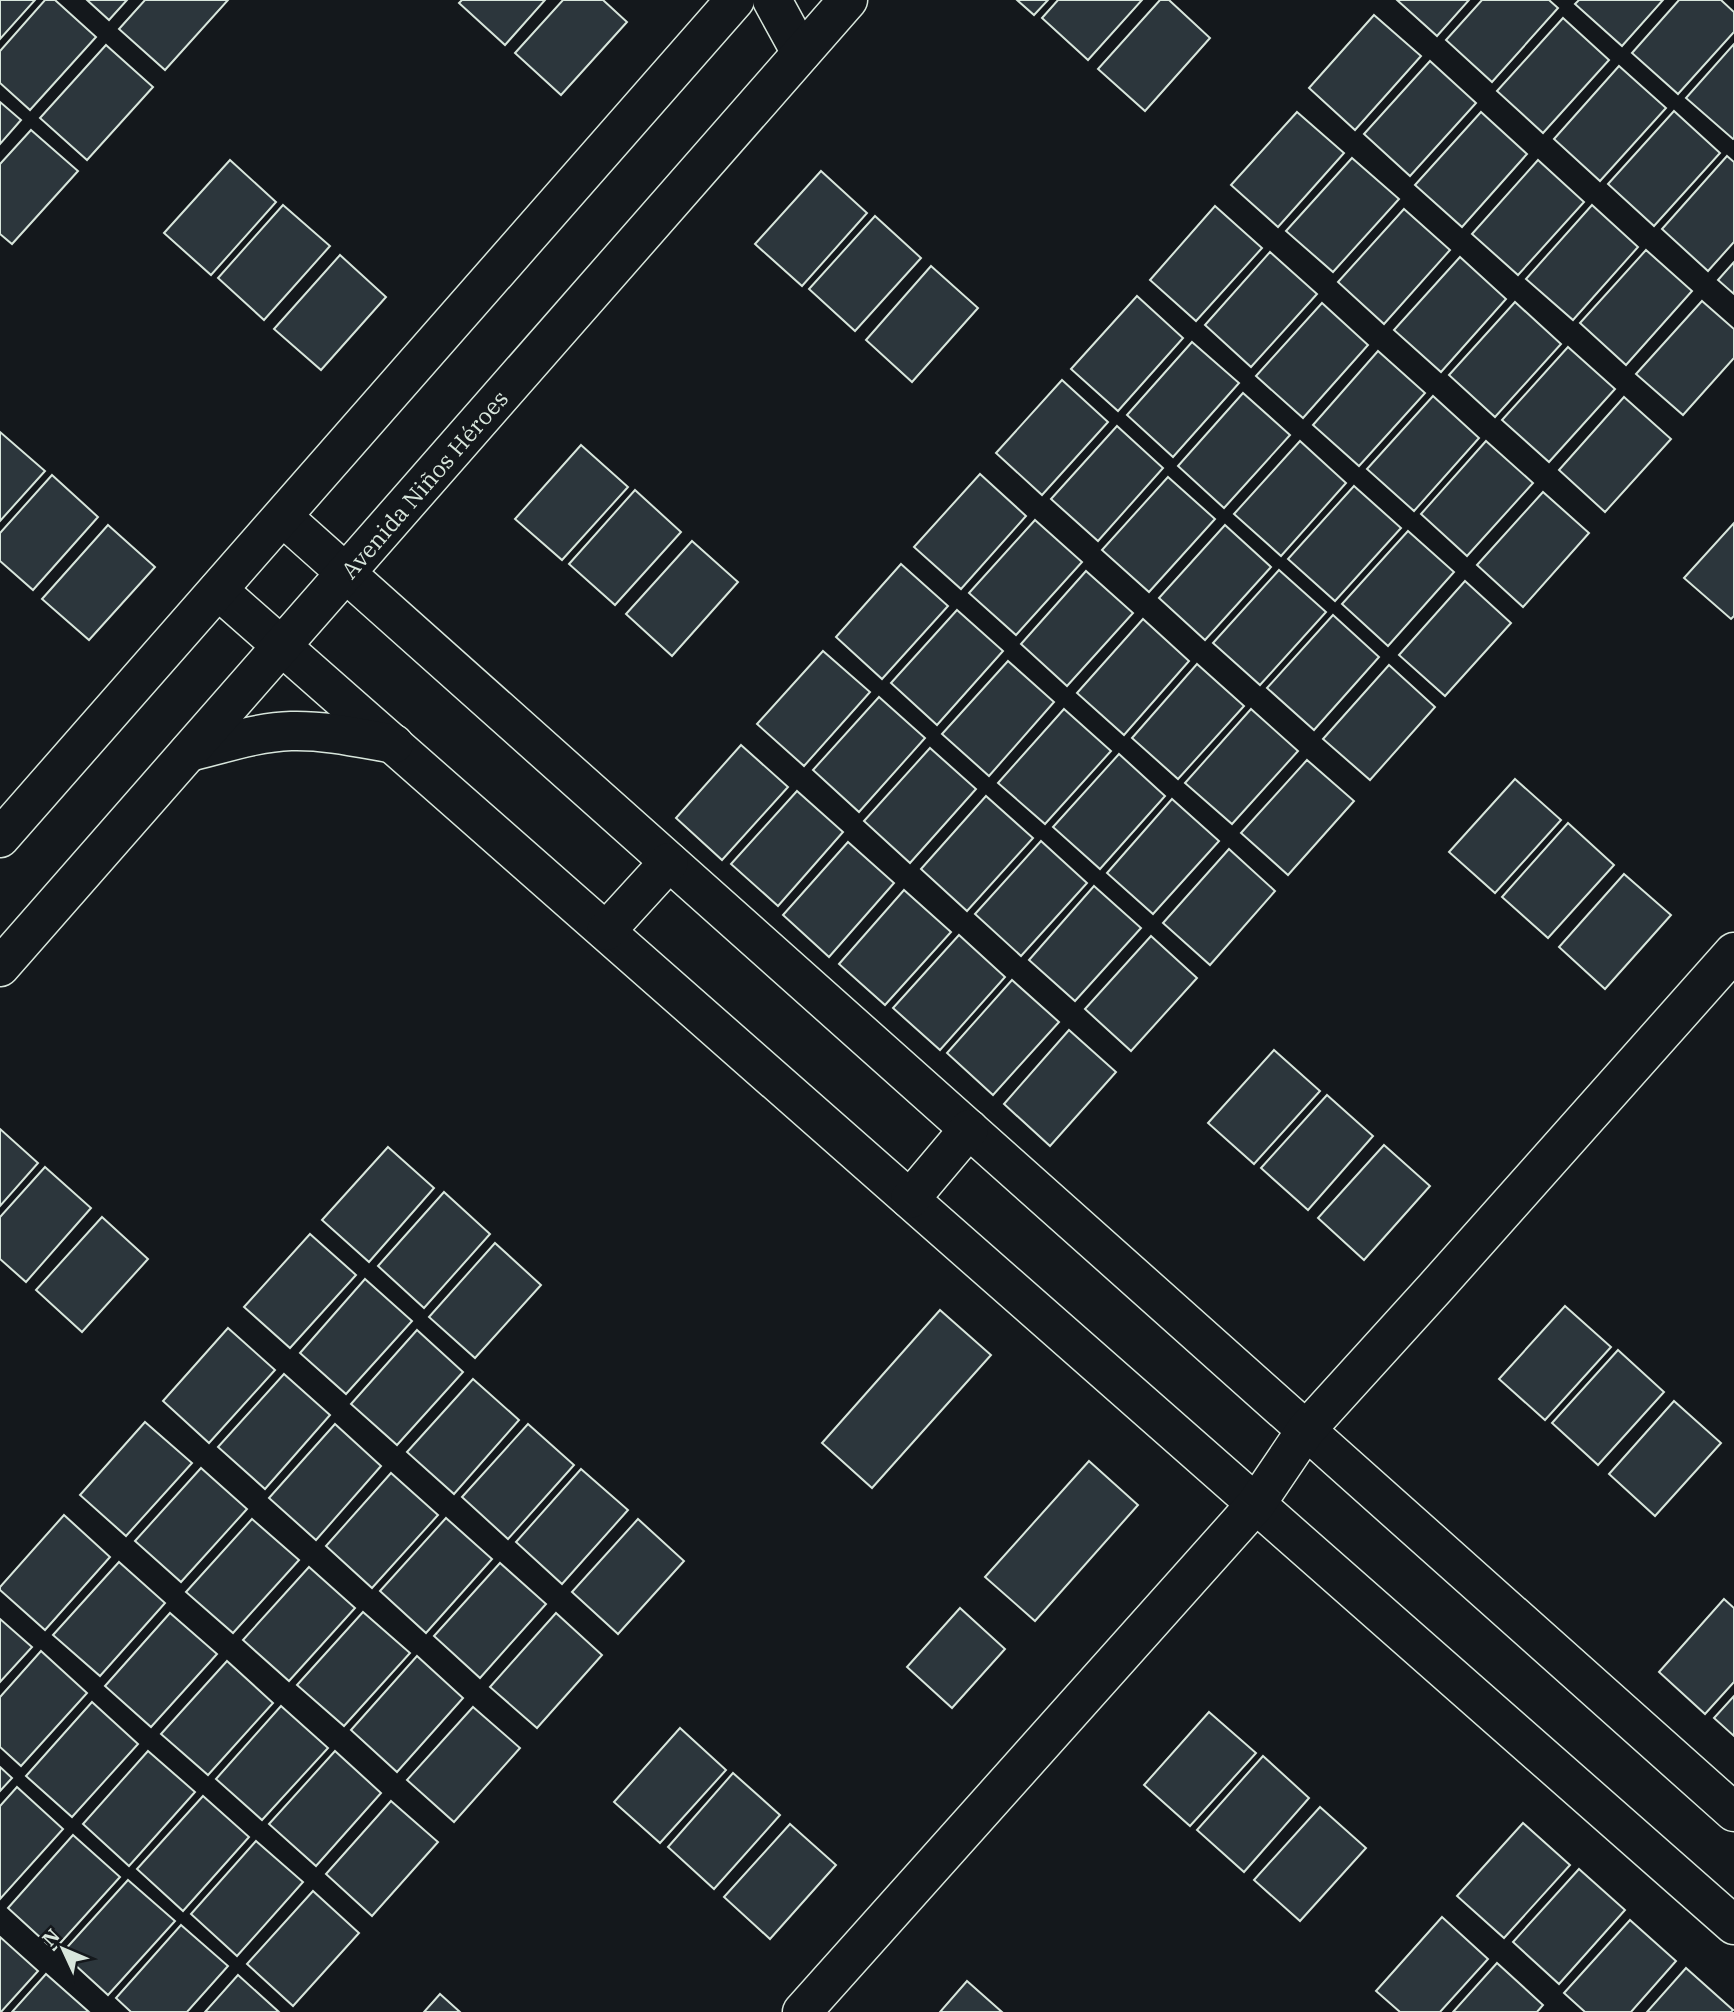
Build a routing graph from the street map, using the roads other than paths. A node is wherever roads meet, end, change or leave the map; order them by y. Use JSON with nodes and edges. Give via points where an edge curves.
{"nodes":[{"id":1,"x":735,"y":0,"type":"edge"},
{"id":2,"x":772,"y":0,"type":"edge"},
{"id":3,"x":848,"y":0,"type":"edge"},
{"id":4,"x":801,"y":54,"type":"junction"},
{"id":5,"x":283,"y":517,"type":"junction"},
{"id":6,"x":346,"y":573,"type":"junction"},
{"id":7,"x":218,"y":590,"type":"junction"},
{"id":8,"x":282,"y":646,"type":"junction"},
{"id":9,"x":394,"y":744,"type":"junction"},
{"id":10,"x":189,"y":752,"type":"junction"},
{"id":11,"x":0,"y":838,"type":"edge"},
{"id":12,"x":669,"y":862,"type":"junction"},
{"id":13,"x":606,"y":931,"type":"junction"},
{"id":14,"x":1734,"y":952,"type":"edge"},
{"id":15,"x":0,"y":967,"type":"edge"},
{"id":16,"x":969,"y":1129,"type":"junction"},
{"id":17,"x":910,"y":1199,"type":"junction"},
{"id":18,"x":1306,"y":1430,"type":"junction"},
{"id":19,"x":1256,"y":1504,"type":"junction"},
{"id":20,"x":1734,"y":1812,"type":"edge"},
{"id":21,"x":1734,"y":1925,"type":"edge"},
{"id":22,"x":802,"y":2012,"type":"edge"}],
"edges":[{"from":1,"to":5,"type":"street"},
{"from":2,"to":4,"type":"street"},
{"from":3,"to":4,"type":"street","name":"Avenida Niños Héroes"},
{"from":4,"to":6,"type":"street","name":"Avenida Niños Héroes"},
{"from":5,"to":6,"type":"street"},
{"from":5,"to":7,"type":"street"},
{"from":6,"to":8,"type":"street","name":"Avenida Niños Héroes"},
{"from":6,"to":12,"type":"street"},
{"from":7,"to":8,"type":"street"},
{"from":7,"to":11,"type":"street"},
{"from":8,"to":9,"type":"street"},
{"from":8,"to":10,"type":"street","name":"Avenida Niños Héroes"},
{"from":9,"to":10,"type":"street","via":[[288,731]]},
{"from":9,"to":13,"type":"street"},
{"from":10,"to":15,"type":"street","name":"Avenida Niños Héroes"},
{"from":12,"to":13,"type":"street"},
{"from":12,"to":16,"type":"street"},
{"from":13,"to":17,"type":"street"},
{"from":14,"to":18,"type":"street"},
{"from":16,"to":17,"type":"street"},
{"from":16,"to":18,"type":"street"},
{"from":17,"to":19,"type":"street"},
{"from":18,"to":19,"type":"street"},
{"from":18,"to":20,"type":"street"},
{"from":19,"to":21,"type":"street"},
{"from":19,"to":22,"type":"street"}]}
